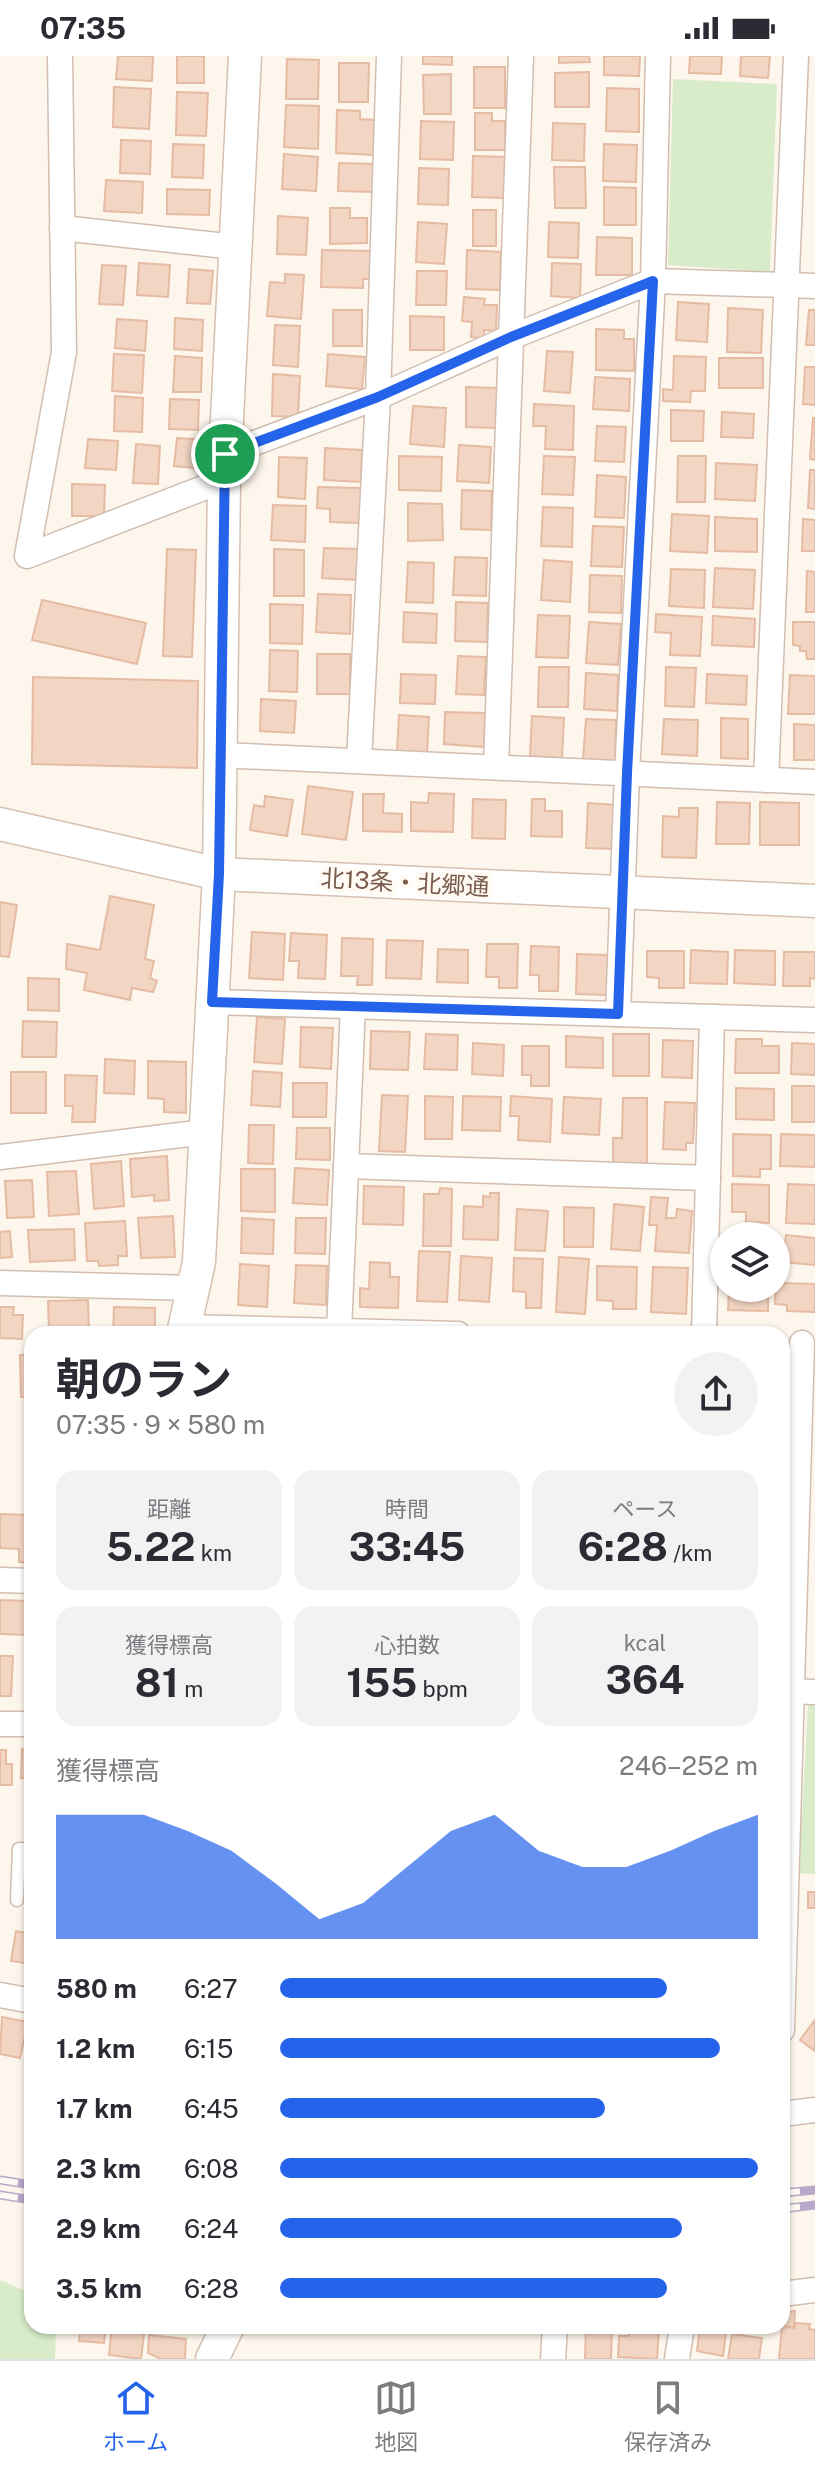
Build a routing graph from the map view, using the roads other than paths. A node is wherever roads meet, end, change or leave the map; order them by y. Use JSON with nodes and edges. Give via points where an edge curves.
{"nodes":[{"id":1,"x":60,"y":56,"type":"edge"},
{"id":2,"x":245,"y":56,"type":"edge"},
{"id":3,"x":389,"y":56,"type":"edge"},
{"id":4,"x":521,"y":56,"type":"edge"},
{"id":5,"x":658,"y":56,"type":"edge"},
{"id":6,"x":796,"y":56,"type":"edge"},
{"id":7,"x":62,"y":228,"type":"junction"},
{"id":8,"x":235,"y":247,"type":"junction"},
{"id":9,"x":653,"y":281,"type":"junction"},
{"id":10,"x":788,"y":283,"type":"junction"},
{"id":11,"x":815,"y":286,"type":"edge"},
{"id":12,"x":511,"y":337,"type":"junction"},
{"id":13,"x":378,"y":397,"type":"junction"},
{"id":14,"x":224,"y":467,"type":"junction"},
{"id":15,"x":220,"y":755,"type":"junction"},
{"id":16,"x":359,"y":761,"type":"junction"},
{"id":17,"x":496,"y":767,"type":"junction"},
{"id":18,"x":627,"y":773,"type":"junction"},
{"id":19,"x":766,"y":780,"type":"junction"},
{"id":20,"x":815,"y":782,"type":"edge"},
{"id":21,"x":0,"y":824,"type":"edge"},
{"id":22,"x":219,"y":874,"type":"junction"},
{"id":23,"x":622,"y":892,"type":"junction"},
{"id":24,"x":815,"y":901,"type":"edge"},
{"id":25,"x":212,"y":1002,"type":"junction"},
{"id":26,"x":353,"y":1006,"type":"junction"},
{"id":27,"x":618,"y":1014,"type":"junction"},
{"id":28,"x":712,"y":1017,"type":"junction"},
{"id":29,"x":815,"y":1020,"type":"edge"},
{"id":30,"x":205,"y":1132,"type":"junction"},
{"id":31,"x":0,"y":1157,"type":"edge"},
{"id":32,"x":346,"y":1166,"type":"junction"},
{"id":33,"x":708,"y":1178,"type":"junction"},
{"id":34,"x":0,"y":1283,"type":"edge"},
{"id":35,"x":193,"y":1288,"type":"junction"},
{"id":36,"x":184,"y":1326,"type":"edge"},
{"id":37,"x":339,"y":1326,"type":"edge"},
{"id":38,"x":704,"y":1326,"type":"edge"},
{"id":39,"x":800,"y":1343,"type":"edge"},
{"id":40,"x":0,"y":1580,"type":"edge"},
{"id":41,"x":24,"y":1581,"type":"edge"},
{"id":42,"x":796,"y":1692,"type":"edge"},
{"id":43,"x":0,"y":1724,"type":"edge"},
{"id":44,"x":24,"y":1724,"type":"edge"},
{"id":45,"x":790,"y":1837,"type":"edge"},
{"id":46,"x":24,"y":1849,"type":"edge"},
{"id":47,"x":17,"y":1900,"type":"dead end"},
{"id":48,"x":0,"y":1995,"type":"edge"},
{"id":49,"x":24,"y":2000,"type":"edge"},
{"id":50,"x":815,"y":2110,"type":"edge"},
{"id":51,"x":790,"y":2113,"type":"edge"},
{"id":52,"x":815,"y":2290,"type":"edge"},
{"id":53,"x":790,"y":2293,"type":"edge"},
{"id":54,"x":224,"y":2334,"type":"edge"},
{"id":55,"x":555,"y":2334,"type":"edge"},
{"id":56,"x":681,"y":2334,"type":"edge"},
{"id":57,"x":212,"y":2359,"type":"edge"},
{"id":58,"x":553,"y":2359,"type":"edge"},
{"id":59,"x":677,"y":2359,"type":"edge"}],
"edges":[{"from":1,"to":7,"type":"street"},
{"from":2,"to":8,"type":"street"},
{"from":3,"to":13,"type":"street"},
{"from":4,"to":12,"type":"street"},
{"from":5,"to":9,"type":"street"},
{"from":6,"to":10,"type":"street"},
{"from":7,"to":8,"type":"street"},
{"from":7,"to":14,"type":"street","via":[[64,352],[27,556]]},
{"from":8,"to":14,"type":"street"},
{"from":9,"to":10,"type":"street"},
{"from":9,"to":12,"type":"street"},
{"from":9,"to":18,"type":"street"},
{"from":10,"to":11,"type":"street"},
{"from":10,"to":19,"type":"street"},
{"from":12,"to":13,"type":"street"},
{"from":12,"to":17,"type":"street"},
{"from":13,"to":14,"type":"street"},
{"from":13,"to":16,"type":"street"},
{"from":14,"to":15,"type":"street"},
{"from":15,"to":16,"type":"street"},
{"from":15,"to":22,"type":"street"},
{"from":16,"to":17,"type":"street"},
{"from":17,"to":18,"type":"street"},
{"from":18,"to":19,"type":"street"},
{"from":18,"to":23,"type":"street"},
{"from":19,"to":20,"type":"street"},
{"from":21,"to":22,"type":"street","name":"北13条・北郷通"},
{"from":22,"to":23,"type":"street","name":"北13条・北郷通"},
{"from":22,"to":25,"type":"street"},
{"from":23,"to":24,"type":"street","name":"北13条・北郷通"},
{"from":23,"to":27,"type":"street"},
{"from":25,"to":26,"type":"street"},
{"from":25,"to":30,"type":"street"},
{"from":26,"to":27,"type":"street"},
{"from":26,"to":32,"type":"street"},
{"from":27,"to":28,"type":"street"},
{"from":28,"to":29,"type":"street"},
{"from":28,"to":33,"type":"street"},
{"from":30,"to":31,"type":"street"},
{"from":30,"to":35,"type":"street"},
{"from":32,"to":33,"type":"street"},
{"from":32,"to":37,"type":"street"},
{"from":33,"to":38,"type":"street"},
{"from":34,"to":35,"type":"street"},
{"from":35,"to":36,"type":"street"},
{"from":39,"to":42,"type":"street"},
{"from":40,"to":41,"type":"street"},
{"from":42,"to":45,"type":"street"},
{"from":43,"to":44,"type":"street"},
{"from":46,"to":47,"type":"lane","via":[[19,1849]]},
{"from":48,"to":49,"type":"street"},
{"from":50,"to":51,"type":"street"},
{"from":52,"to":53,"type":"street"},
{"from":54,"to":57,"type":"street"},
{"from":55,"to":58,"type":"street"},
{"from":56,"to":59,"type":"street"}]}
